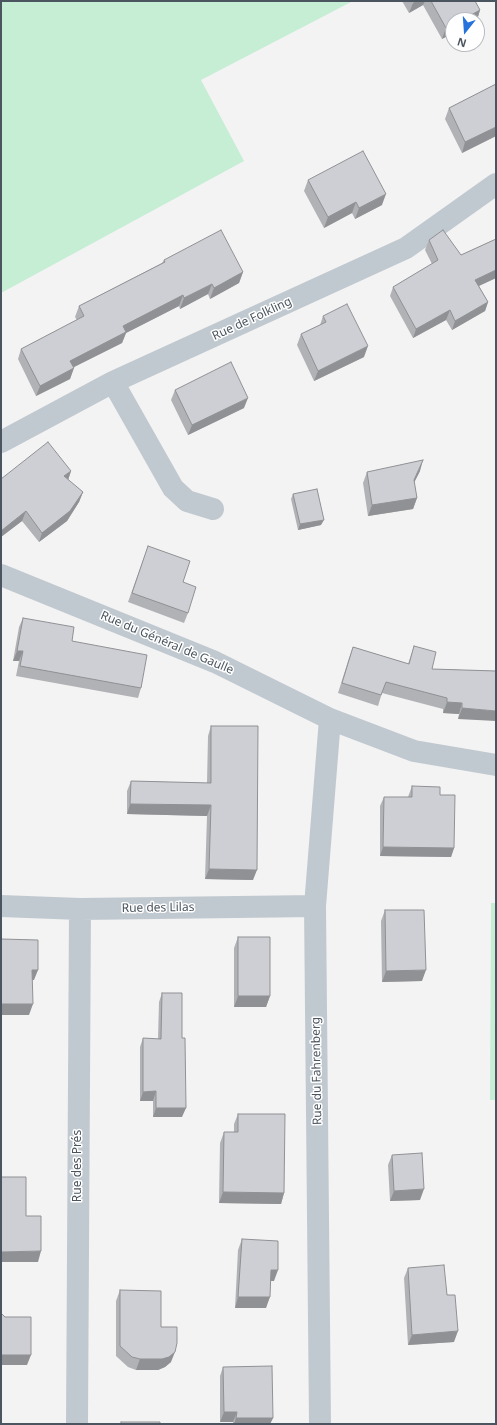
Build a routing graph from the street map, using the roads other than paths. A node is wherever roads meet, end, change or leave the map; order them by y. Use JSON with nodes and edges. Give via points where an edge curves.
{"nodes":[{"id":1,"x":496,"y":184,"type":"edge"},
{"id":2,"x":113,"y":382,"type":"junction"},
{"id":3,"x":1,"y":442,"type":"edge"},
{"id":4,"x":213,"y":509,"type":"dead end"},
{"id":5,"x":1,"y":575,"type":"edge"},
{"id":6,"x":330,"y":719,"type":"junction"},
{"id":7,"x":496,"y":764,"type":"edge"},
{"id":8,"x":1,"y":906,"type":"edge"},
{"id":9,"x":315,"y":906,"type":"junction"},
{"id":10,"x":80,"y":909,"type":"junction"},
{"id":11,"x":77,"y":1424,"type":"edge"},
{"id":12,"x":320,"y":1424,"type":"edge"}],
"edges":[{"from":1,"to":2,"type":"street","name":"Rue de Folkling","via":[[406,248]]},
{"from":2,"to":3,"type":"street","name":"Rue de Folkling"},
{"from":2,"to":4,"type":"street","via":[[173,488],[187,501]]},
{"from":5,"to":6,"type":"street","name":"Rue du Général de Gaulle","via":[[215,662]]},
{"from":6,"to":7,"type":"street","name":"Rue du Général de Gaulle","via":[[414,751]]},
{"from":6,"to":9,"type":"street","name":"Rue du Fahrenberg"},
{"from":8,"to":10,"type":"street","name":"Rue des Lilas"},
{"from":9,"to":10,"type":"street","name":"Rue des Lilas"},
{"from":9,"to":12,"type":"street","name":"Rue du Fahrenberg"},
{"from":10,"to":11,"type":"street","name":"Rue des Prés"}]}
